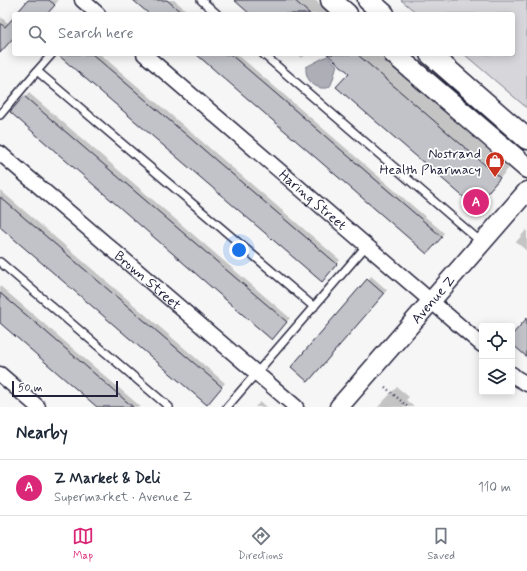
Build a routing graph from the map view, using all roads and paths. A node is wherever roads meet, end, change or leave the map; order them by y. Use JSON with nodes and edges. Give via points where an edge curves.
{"nodes":[{"id":1,"x":201,"y":0,"type":"edge"},
{"id":2,"x":331,"y":0,"type":"edge"},
{"id":3,"x":368,"y":0,"type":"edge"},
{"id":4,"x":215,"y":12,"type":"edge"},
{"id":5,"x":345,"y":12,"type":"edge"},
{"id":6,"x":382,"y":12,"type":"edge"},
{"id":7,"x":50,"y":56,"type":"edge"},
{"id":8,"x":146,"y":56,"type":"edge"},
{"id":9,"x":265,"y":56,"type":"edge"},
{"id":10,"x":396,"y":56,"type":"edge"},
{"id":11,"x":432,"y":56,"type":"edge"},
{"id":12,"x":37,"y":71,"type":"junction"},
{"id":13,"x":0,"y":115,"type":"edge"},
{"id":14,"x":527,"y":139,"type":"edge"},
{"id":15,"x":0,"y":153,"type":"edge"},
{"id":16,"x":527,"y":168,"type":"edge"},
{"id":17,"x":527,"y":191,"type":"edge"},
{"id":18,"x":481,"y":243,"type":"junction"},
{"id":19,"x":367,"y":245,"type":"junction"},
{"id":20,"x":0,"y":262,"type":"edge"},
{"id":21,"x":431,"y":301,"type":"junction"},
{"id":22,"x":314,"y":307,"type":"junction"},
{"id":23,"x":479,"y":341,"type":"edge"},
{"id":24,"x":256,"y":373,"type":"junction"},
{"id":25,"x":0,"y":374,"type":"edge"},
{"id":26,"x":515,"y":377,"type":"edge"},
{"id":27,"x":527,"y":384,"type":"edge"},
{"id":28,"x":385,"y":387,"type":"dead end"},
{"id":29,"x":38,"y":407,"type":"edge"},
{"id":30,"x":169,"y":407,"type":"edge"},
{"id":31,"x":228,"y":407,"type":"edge"},
{"id":32,"x":296,"y":407,"type":"edge"},
{"id":33,"x":339,"y":407,"type":"edge"},
{"id":34,"x":408,"y":407,"type":"edge"}],
"edges":[{"from":1,"to":4,"type":"lane"},
{"from":2,"to":5,"type":"main road"},
{"from":3,"to":6,"type":"main road"},
{"from":7,"to":12,"type":"lane"},
{"from":8,"to":19,"type":"street","name":"Haring Street"},
{"from":9,"to":18,"type":"lane"},
{"from":10,"to":16,"type":"main road"},
{"from":11,"to":14,"type":"main road"},
{"from":12,"to":13,"type":"lane"},
{"from":12,"to":22,"type":"lane"},
{"from":15,"to":24,"type":"street","name":"Brown Street"},
{"from":17,"to":18,"type":"street","name":"Avenue Z"},
{"from":18,"to":21,"type":"street","name":"Avenue Z"},
{"from":19,"to":21,"type":"street","name":"Haring Street"},
{"from":19,"to":22,"type":"lane"},
{"from":20,"to":30,"type":"lane"},
{"from":21,"to":23,"type":"street","name":"Haring Street"},
{"from":21,"to":33,"type":"street","name":"Avenue Z"},
{"from":22,"to":24,"type":"lane"},
{"from":24,"to":31,"type":"lane"},
{"from":24,"to":32,"type":"street","name":"Brown Street"},
{"from":25,"to":29,"type":"street"},
{"from":26,"to":27,"type":"street"},
{"from":28,"to":34,"type":"path"}]}
